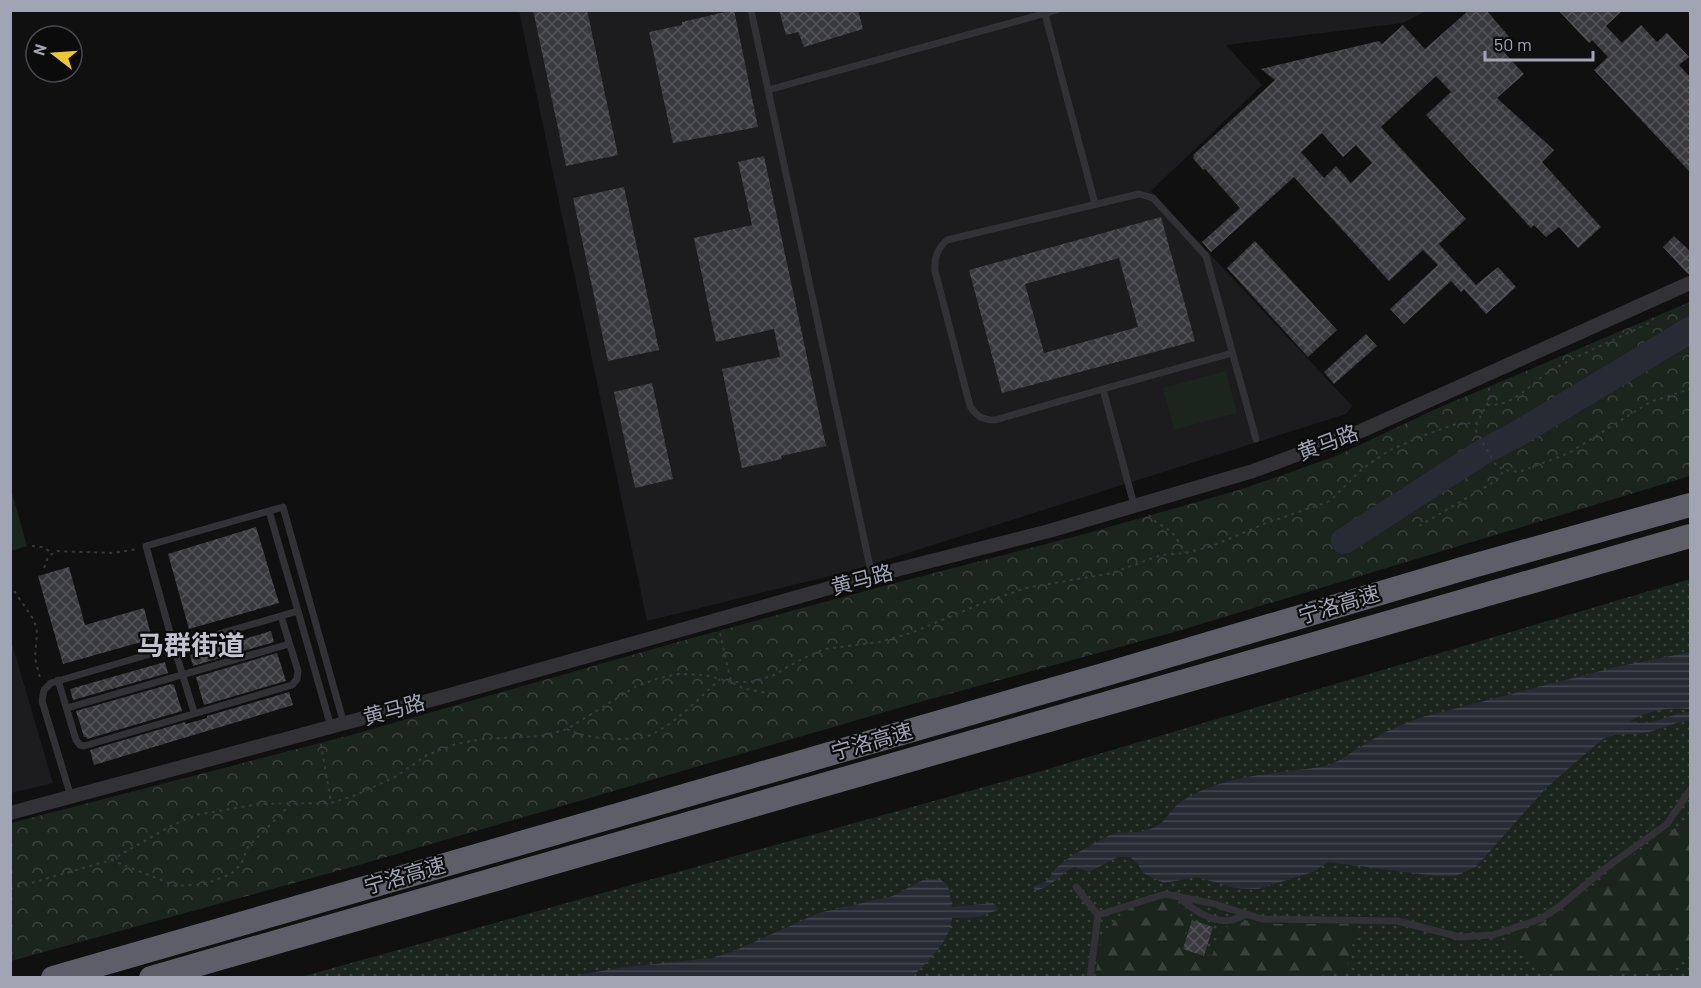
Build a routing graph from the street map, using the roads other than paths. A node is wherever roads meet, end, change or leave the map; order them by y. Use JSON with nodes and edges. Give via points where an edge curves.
{"nodes":[{"id":1,"x":751,"y":10,"type":"edge"},
{"id":2,"x":1057,"y":10,"type":"edge"},
{"id":3,"x":1045,"y":14,"type":"junction"},
{"id":4,"x":768,"y":90,"type":"junction"},
{"id":5,"x":1095,"y":204,"type":"junction"},
{"id":6,"x":1690,"y":283,"type":"edge"},
{"id":7,"x":1232,"y":352,"type":"junction"},
{"id":8,"x":1103,"y":389,"type":"junction"},
{"id":9,"x":1256,"y":439,"type":"dead end"},
{"id":10,"x":1139,"y":503,"type":"junction"},
{"id":11,"x":1690,"y":505,"type":"edge"},
{"id":12,"x":269,"y":511,"type":"junction"},
{"id":13,"x":1690,"y":536,"type":"edge"},
{"id":14,"x":872,"y":576,"type":"junction"},
{"id":15,"x":298,"y":611,"type":"junction"},
{"id":16,"x":281,"y":616,"type":"junction"},
{"id":17,"x":290,"y":644,"type":"junction"},
{"id":18,"x":174,"y":647,"type":"junction"},
{"id":19,"x":183,"y":675,"type":"junction"},
{"id":20,"x":58,"y":680,"type":"junction"},
{"id":21,"x":66,"y":708,"type":"junction"},
{"id":22,"x":194,"y":712,"type":"junction"},
{"id":23,"x":337,"y":725,"type":"junction"},
{"id":24,"x":1690,"y":790,"type":"edge"},
{"id":25,"x":71,"y":798,"type":"junction"},
{"id":26,"x":10,"y":813,"type":"edge"},
{"id":27,"x":1076,"y":887,"type":"dead end"},
{"id":28,"x":1177,"y":895,"type":"junction"},
{"id":29,"x":1098,"y":915,"type":"junction"},
{"id":30,"x":1245,"y":915,"type":"junction"},
{"id":31,"x":53,"y":978,"type":"edge"},
{"id":32,"x":151,"y":978,"type":"edge"},
{"id":33,"x":1090,"y":978,"type":"edge"}],
"edges":[{"from":1,"to":4,"type":"lane"},
{"from":2,"to":3,"type":"lane"},
{"from":3,"to":4,"type":"lane"},
{"from":3,"to":5,"type":"lane"},
{"from":4,"to":14,"type":"lane"},
{"from":5,"to":7,"type":"lane","via":[[1148,195],[1206,256]]},
{"from":5,"to":8,"type":"lane","via":[[947,240],[935,265],[970,406],[977,415],[994,420]]},
{"from":6,"to":10,"type":"street","name":"黄马路","via":[[1361,431],[1253,471]]},
{"from":7,"to":8,"type":"lane"},
{"from":7,"to":9,"type":"lane"},
{"from":8,"to":10,"type":"lane"},
{"from":10,"to":14,"type":"street","name":"黄马路","via":[[1049,531]]},
{"from":11,"to":31,"type":"highway","name":"宁洛高速"},
{"from":12,"to":15,"type":"lane"},
{"from":12,"to":18,"type":"lane","via":[[146,546]]},
{"from":12,"to":23,"type":"lane","via":[[283,507]]},
{"from":13,"to":32,"type":"highway","name":"宁洛高速"},
{"from":14,"to":23,"type":"street","name":"黄马路"},
{"from":15,"to":16,"type":"lane"},
{"from":15,"to":23,"type":"lane"},
{"from":16,"to":17,"type":"lane"},
{"from":16,"to":18,"type":"lane"},
{"from":17,"to":19,"type":"lane"},
{"from":17,"to":22,"type":"lane","via":[[298,675],[292,685]]},
{"from":18,"to":19,"type":"lane"},
{"from":18,"to":20,"type":"lane"},
{"from":19,"to":21,"type":"lane"},
{"from":19,"to":22,"type":"lane"},
{"from":20,"to":21,"type":"lane"},
{"from":20,"to":25,"type":"lane","via":[[44,690],[42,701]]},
{"from":21,"to":22,"type":"lane","via":[[76,740],[84,746]]},
{"from":23,"to":25,"type":"street","name":"黄马路"},
{"from":24,"to":30,"type":"lane","via":[[1667,824],[1560,906],[1540,919],[1493,935],[1461,937],[1397,921],[1272,920]]},
{"from":25,"to":26,"type":"street","name":"黄马路"},
{"from":27,"to":29,"type":"lane"},
{"from":28,"to":29,"type":"lane","via":[[1147,898]]},
{"from":28,"to":30,"type":"lane"},
{"from":28,"to":30,"type":"lane","via":[[1197,912],[1221,920]]},
{"from":29,"to":33,"type":"lane"}]}
